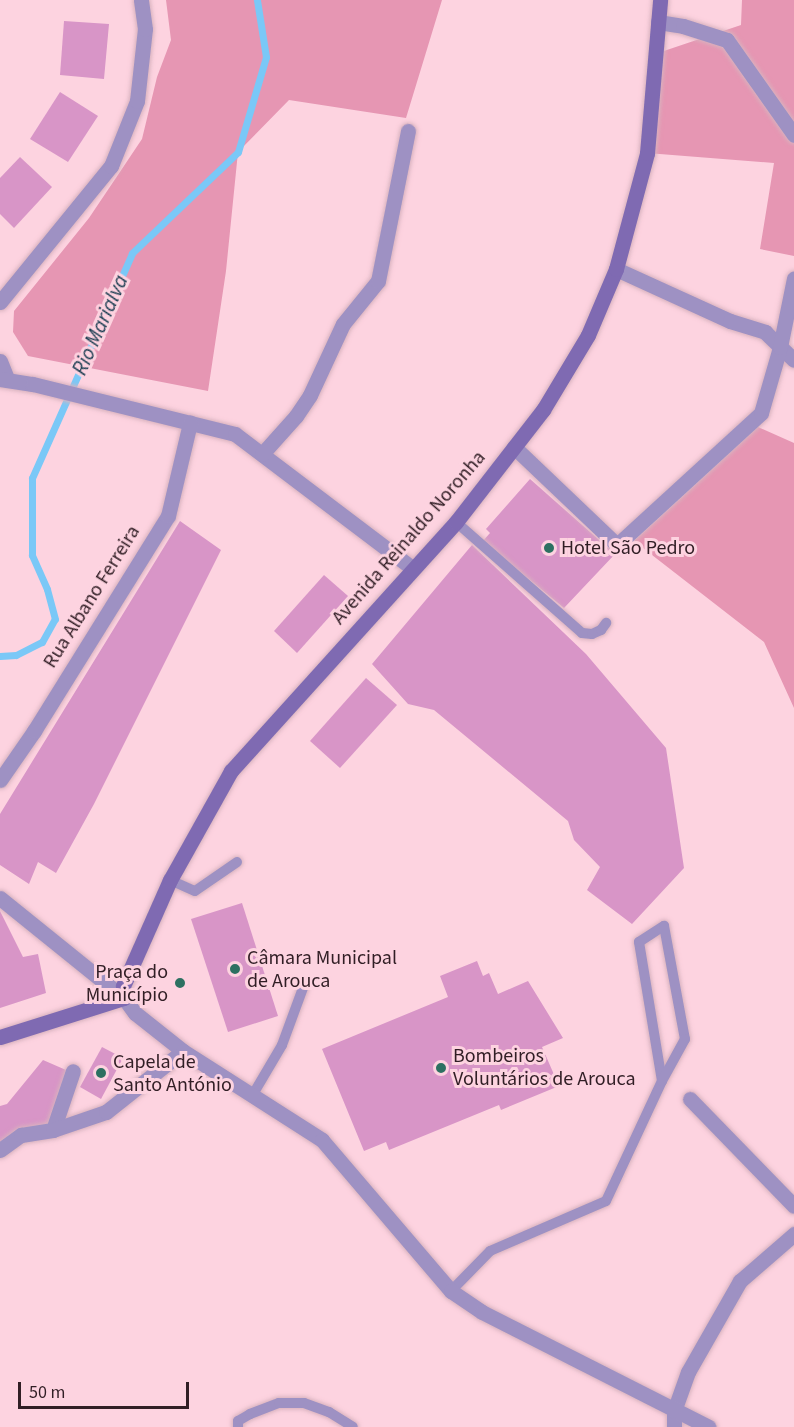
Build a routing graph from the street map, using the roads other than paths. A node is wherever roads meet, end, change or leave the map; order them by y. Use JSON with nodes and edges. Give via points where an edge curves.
{"nodes":[{"id":1,"x":141,"y":0,"type":"edge"},
{"id":2,"x":660,"y":0,"type":"edge"},
{"id":3,"x":658,"y":22,"type":"junction"},
{"id":4,"x":408,"y":131,"type":"dead end"},
{"id":5,"x":794,"y":135,"type":"edge"},
{"id":6,"x":616,"y":269,"type":"junction"},
{"id":7,"x":794,"y":278,"type":"edge"},
{"id":8,"x":0,"y":302,"type":"edge"},
{"id":9,"x":780,"y":346,"type":"junction"},
{"id":10,"x":794,"y":360,"type":"edge"},
{"id":11,"x":0,"y":361,"type":"edge"},
{"id":12,"x":4,"y":379,"type":"edge"},
{"id":13,"x":190,"y":423,"type":"junction"},
{"id":14,"x":514,"y":447,"type":"junction"},
{"id":15,"x":262,"y":454,"type":"junction"},
{"id":16,"x":456,"y":522,"type":"junction"},
{"id":17,"x":412,"y":568,"type":"junction"},
{"id":18,"x":606,"y":623,"type":"dead end"},
{"id":19,"x":0,"y":780,"type":"edge"},
{"id":20,"x":237,"y":862,"type":"dead end"},
{"id":21,"x":170,"y":880,"type":"junction"},
{"id":22,"x":0,"y":898,"type":"edge"},
{"id":23,"x":303,"y":988,"type":"dead end"},
{"id":24,"x":124,"y":998,"type":"junction"},
{"id":25,"x":0,"y":1037,"type":"edge"},
{"id":26,"x":183,"y":1051,"type":"junction"},
{"id":27,"x":73,"y":1071,"type":"dead end"},
{"id":28,"x":662,"y":1081,"type":"junction"},
{"id":29,"x":252,"y":1096,"type":"junction"},
{"id":30,"x":690,"y":1099,"type":"dead end"},
{"id":31,"x":53,"y":1130,"type":"junction"},
{"id":32,"x":0,"y":1150,"type":"edge"},
{"id":33,"x":794,"y":1206,"type":"edge"},
{"id":34,"x":794,"y":1234,"type":"edge"},
{"id":35,"x":452,"y":1291,"type":"junction"},
{"id":36,"x":674,"y":1419,"type":"edge"},
{"id":37,"x":238,"y":1427,"type":"edge"},
{"id":38,"x":353,"y":1427,"type":"edge"},
{"id":39,"x":709,"y":1427,"type":"edge"}],
"edges":[{"from":1,"to":8,"type":"street","via":[[145,29],[136,101],[111,166]]},
{"from":2,"to":3,"type":"main road","name":"Avenida Reinaldo Noronha"},
{"from":3,"to":5,"type":"street","via":[[727,40]]},
{"from":3,"to":6,"type":"main road","name":"Avenida Reinaldo Noronha","via":[[647,153]]},
{"from":4,"to":15,"type":"street","via":[[378,281],[343,324],[306,402]]},
{"from":6,"to":9,"type":"street","via":[[730,321],[765,332]]},
{"from":6,"to":14,"type":"main road","name":"Avenida Reinaldo Noronha","via":[[588,335],[543,410]]},
{"from":7,"to":9,"type":"street"},
{"from":9,"to":10,"type":"street"},
{"from":9,"to":14,"type":"street","via":[[760,413],[617,545]]},
{"from":11,"to":12,"type":"street"},
{"from":12,"to":13,"type":"street"},
{"from":13,"to":15,"type":"street","via":[[235,434]]},
{"from":13,"to":19,"type":"street","name":"Rua Albano Ferreira","via":[[168,516]]},
{"from":14,"to":16,"type":"main road","name":"Avenida Reinaldo Noronha"},
{"from":15,"to":17,"type":"street"},
{"from":16,"to":17,"type":"main road","name":"Avenida Reinaldo Noronha"},
{"from":16,"to":18,"type":"lane","via":[[582,633],[592,634]]},
{"from":17,"to":21,"type":"main road","name":"Avenida Reinaldo Noronha","via":[[231,771]]},
{"from":20,"to":21,"type":"lane","via":[[195,891]]},
{"from":21,"to":24,"type":"main road","name":"Avenida Reinaldo Noronha","via":[[123,986]]},
{"from":22,"to":24,"type":"street"},
{"from":23,"to":29,"type":"lane","via":[[282,1045]]},
{"from":24,"to":25,"type":"main road"},
{"from":24,"to":26,"type":"street","via":[[135,1012]]},
{"from":26,"to":29,"type":"street"},
{"from":26,"to":31,"type":"street","via":[[106,1112]]},
{"from":27,"to":31,"type":"street"},
{"from":28,"to":28,"type":"lane","via":[[639,942],[664,926],[685,1039]]},
{"from":28,"to":35,"type":"lane","via":[[606,1201],[490,1251]]},
{"from":29,"to":35,"type":"street","via":[[322,1140]]},
{"from":30,"to":33,"type":"street"},
{"from":31,"to":32,"type":"street","via":[[21,1135]]},
{"from":34,"to":36,"type":"street","via":[[740,1281],[688,1372]]},
{"from":35,"to":36,"type":"street","via":[[482,1312]]},
{"from":36,"to":39,"type":"street"},
{"from":37,"to":38,"type":"lane","via":[[238,1421],[279,1403],[304,1403]]}]}
